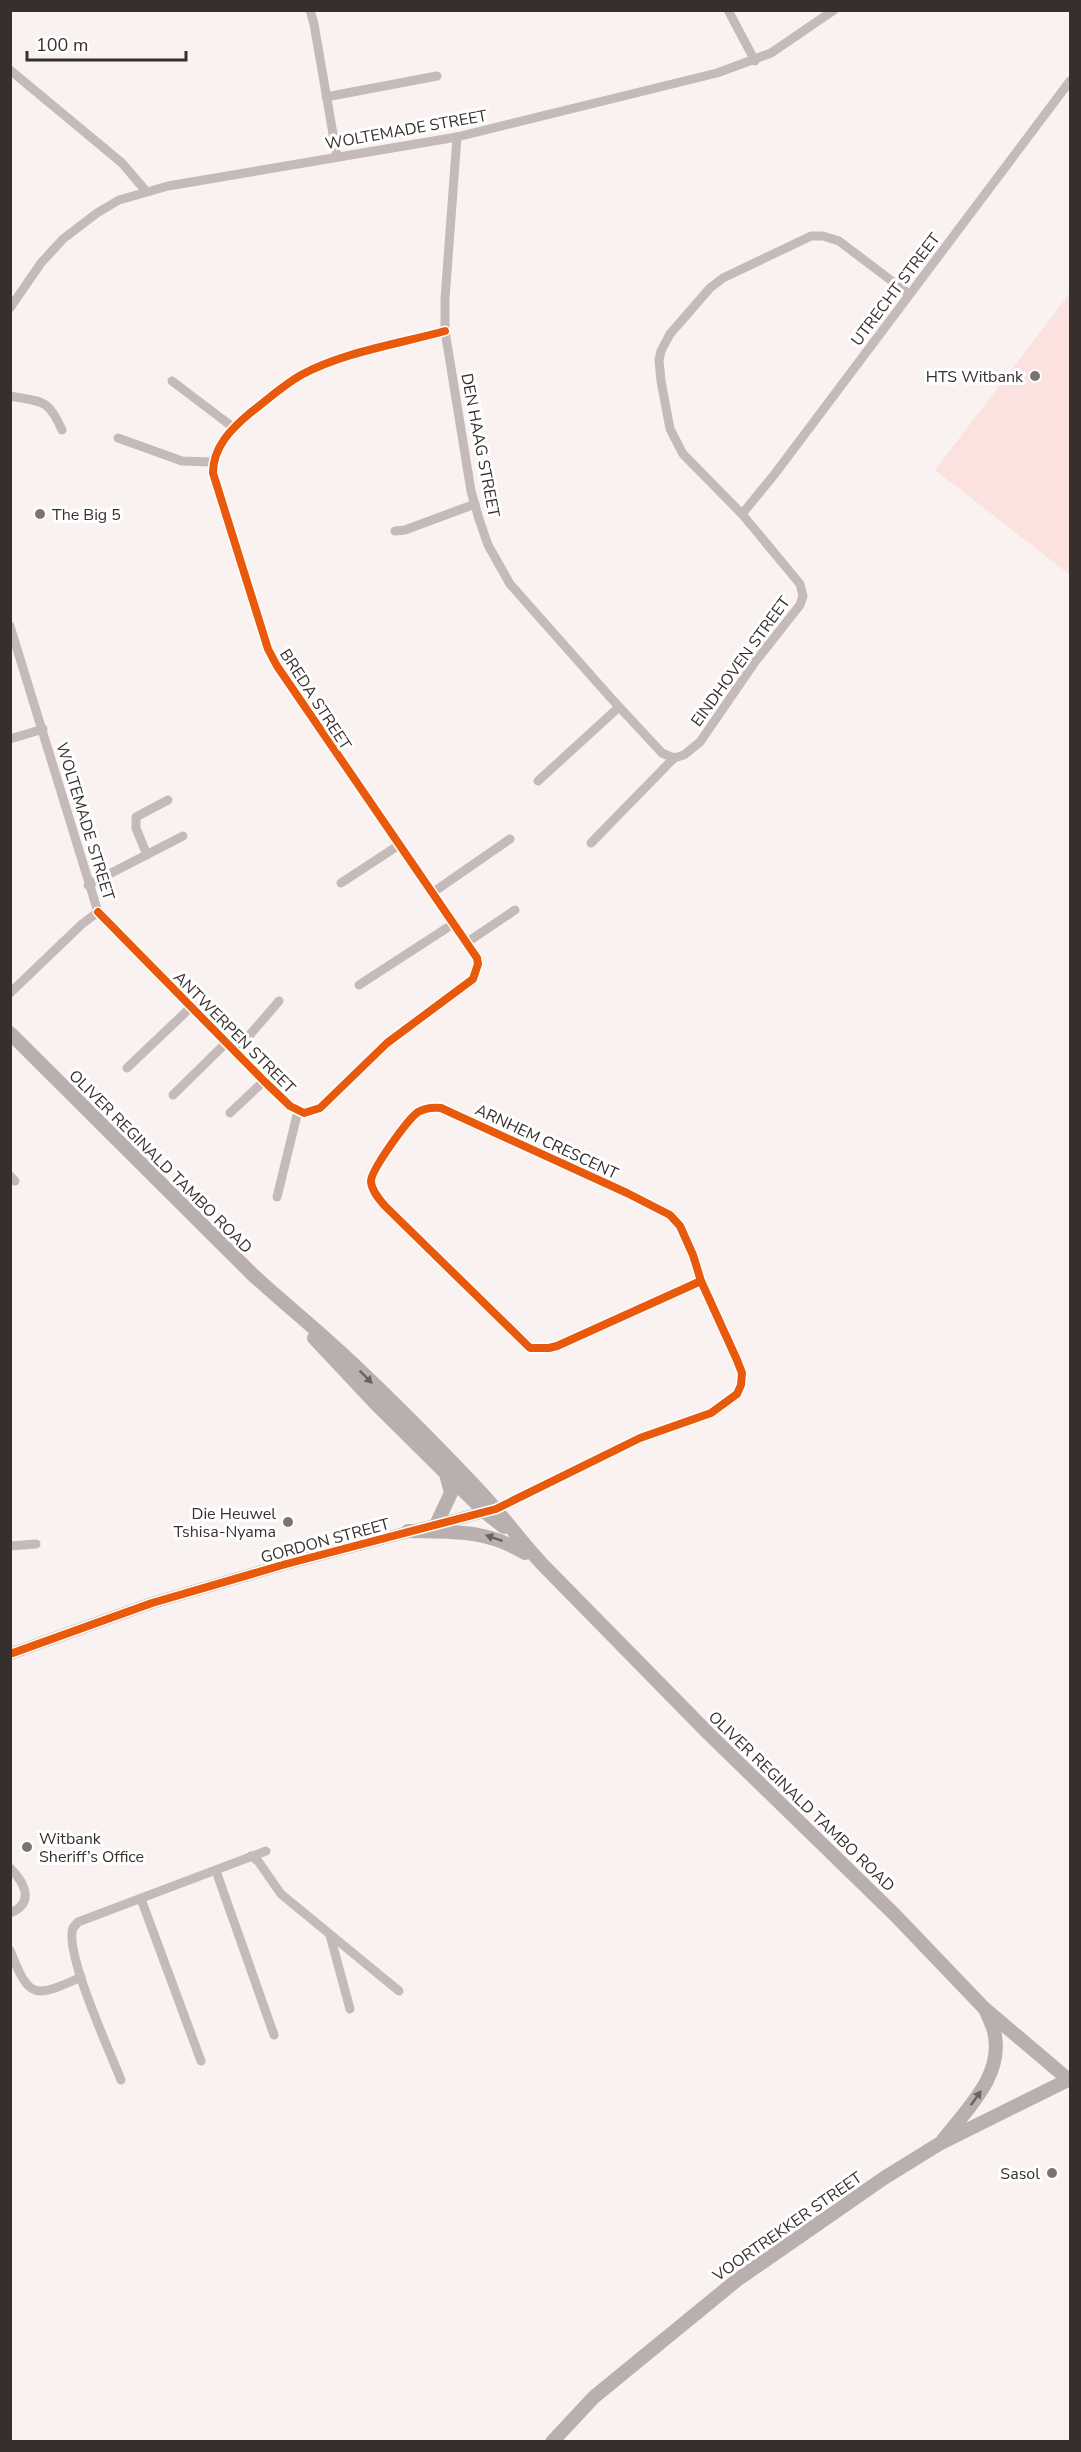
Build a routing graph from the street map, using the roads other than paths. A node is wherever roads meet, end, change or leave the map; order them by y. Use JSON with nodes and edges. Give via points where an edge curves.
{"nodes":[{"id":1,"x":323,"y":10,"type":"edge"},
{"id":2,"x":728,"y":10,"type":"edge"},
{"id":3,"x":834,"y":10,"type":"edge"},
{"id":4,"x":310,"y":12,"type":"edge"},
{"id":5,"x":755,"y":61,"type":"junction"},
{"id":6,"x":10,"y":70,"type":"edge"},
{"id":7,"x":437,"y":76,"type":"dead end"},
{"id":8,"x":1071,"y":81,"type":"edge"},
{"id":9,"x":326,"y":97,"type":"junction"},
{"id":10,"x":457,"y":138,"type":"junction"},
{"id":11,"x":337,"y":157,"type":"junction"},
{"id":12,"x":145,"y":190,"type":"junction"},
{"id":13,"x":909,"y":294,"type":"junction"},
{"id":14,"x":10,"y":308,"type":"edge"},
{"id":15,"x":445,"y":331,"type":"junction"},
{"id":16,"x":172,"y":381,"type":"dead end"},
{"id":17,"x":10,"y":396,"type":"edge"},
{"id":18,"x":234,"y":428,"type":"junction"},
{"id":19,"x":62,"y":430,"type":"dead end"},
{"id":20,"x":118,"y":438,"type":"dead end"},
{"id":21,"x":213,"y":462,"type":"junction"},
{"id":22,"x":475,"y":504,"type":"junction"},
{"id":23,"x":742,"y":514,"type":"junction"},
{"id":24,"x":395,"y":531,"type":"dead end"},
{"id":25,"x":10,"y":626,"type":"edge"},
{"id":26,"x":619,"y":707,"type":"junction"},
{"id":27,"x":43,"y":729,"type":"junction"},
{"id":28,"x":10,"y":739,"type":"edge"},
{"id":29,"x":674,"y":758,"type":"junction"},
{"id":30,"x":538,"y":782,"type":"dead end"},
{"id":31,"x":168,"y":800,"type":"dead end"},
{"id":32,"x":183,"y":836,"type":"dead end"},
{"id":33,"x":510,"y":839,"type":"dead end"},
{"id":34,"x":591,"y":843,"type":"dead end"},
{"id":35,"x":399,"y":845,"type":"junction"},
{"id":36,"x":147,"y":855,"type":"junction"},
{"id":37,"x":341,"y":883,"type":"dead end"},
{"id":38,"x":88,"y":885,"type":"junction"},
{"id":39,"x":432,"y":893,"type":"junction"},
{"id":40,"x":515,"y":910,"type":"dead end"},
{"id":41,"x":98,"y":912,"type":"junction"},
{"id":42,"x":453,"y":924,"type":"junction"},
{"id":43,"x":466,"y":943,"type":"junction"},
{"id":44,"x":359,"y":986,"type":"dead end"},
{"id":45,"x":10,"y":993,"type":"edge"},
{"id":46,"x":279,"y":1001,"type":"dead end"},
{"id":47,"x":190,"y":1008,"type":"junction"},
{"id":48,"x":10,"y":1033,"type":"edge"},
{"id":49,"x":226,"y":1043,"type":"junction"},
{"id":50,"x":387,"y":1043,"type":"joint"},
{"id":51,"x":235,"y":1052,"type":"junction"},
{"id":52,"x":127,"y":1068,"type":"dead end"},
{"id":53,"x":264,"y":1081,"type":"junction"},
{"id":54,"x":173,"y":1095,"type":"dead end"},
{"id":55,"x":297,"y":1111,"type":"junction"},
{"id":56,"x":230,"y":1113,"type":"dead end"},
{"id":57,"x":277,"y":1197,"type":"dead end"},
{"id":58,"x":700,"y":1281,"type":"junction"},
{"id":59,"x":291,"y":1311,"type":"junction"},
{"id":60,"x":741,"y":1385,"type":"joint"},
{"id":61,"x":446,"y":1473,"type":"junction"},
{"id":62,"x":491,"y":1511,"type":"junction"},
{"id":63,"x":436,"y":1525,"type":"junction"},
{"id":64,"x":408,"y":1532,"type":"junction"},
{"id":65,"x":36,"y":1544,"type":"dead end"},
{"id":66,"x":10,"y":1546,"type":"edge"},
{"id":67,"x":544,"y":1566,"type":"junction"},
{"id":68,"x":10,"y":1654,"type":"edge"},
{"id":69,"x":266,"y":1851,"type":"dead end"},
{"id":70,"x":251,"y":1856,"type":"junction"},
{"id":71,"x":10,"y":1868,"type":"edge"},
{"id":72,"x":216,"y":1871,"type":"junction"},
{"id":73,"x":141,"y":1899,"type":"junction"},
{"id":74,"x":10,"y":1913,"type":"edge"},
{"id":75,"x":330,"y":1935,"type":"junction"},
{"id":76,"x":10,"y":1950,"type":"edge"},
{"id":77,"x":81,"y":1977,"type":"junction"},
{"id":78,"x":399,"y":1991,"type":"dead end"},
{"id":79,"x":984,"y":2008,"type":"junction"},
{"id":80,"x":350,"y":2009,"type":"dead end"},
{"id":81,"x":274,"y":2035,"type":"dead end"},
{"id":82,"x":201,"y":2061,"type":"dead end"},
{"id":83,"x":122,"y":2080,"type":"dead end"},
{"id":84,"x":1070,"y":2080,"type":"edge"},
{"id":85,"x":939,"y":2144,"type":"junction"},
{"id":86,"x":552,"y":2442,"type":"edge"}],
"edges":[{"from":1,"to":4,"type":"street"},
{"from":2,"to":5,"type":"street"},
{"from":3,"to":5,"type":"street","name":"WOLTEMADE STREET"},
{"from":4,"to":9,"type":"street"},
{"from":5,"to":10,"type":"street","name":"WOLTEMADE STREET"},
{"from":6,"to":12,"type":"street","via":[[122,164]]},
{"from":7,"to":9,"type":"street"},
{"from":8,"to":13,"type":"street","name":"UTRECHT STREET"},
{"from":9,"to":11,"type":"street"},
{"from":10,"to":11,"type":"street","name":"WOLTEMADE STREET"},
{"from":10,"to":15,"type":"street","name":"DEN HAAG STREET"},
{"from":11,"to":12,"type":"street","name":"WOLTEMADE STREET"},
{"from":12,"to":14,"type":"street","name":"WOLTEMADE STREET","via":[[97,213],[63,239]]},
{"from":13,"to":23,"type":"street","name":"UTRECHT STREET"},
{"from":13,"to":23,"type":"street","name":"EINDHOVEN STREET","via":[[840,241],[811,236],[723,278],[670,334],[659,360],[670,429],[683,454]]},
{"from":15,"to":18,"type":"street","via":[[348,357],[303,374]]},
{"from":15,"to":22,"type":"street","name":"DEN HAAG STREET"},
{"from":16,"to":18,"type":"street"},
{"from":17,"to":19,"type":"street","via":[[49,406]]},
{"from":18,"to":21,"type":"street"},
{"from":20,"to":21,"type":"street","via":[[182,461]]},
{"from":21,"to":35,"type":"street","name":"BREDA STREET","via":[[217,490],[268,649]]},
{"from":22,"to":24,"type":"street"},
{"from":22,"to":26,"type":"street","name":"DEN HAAG STREET","via":[[488,544],[510,584]]},
{"from":23,"to":29,"type":"street","name":"EINDHOVEN STREET","via":[[800,584],[802,600],[700,742]]},
{"from":25,"to":27,"type":"street","name":"WOLTEMADE STREET"},
{"from":26,"to":29,"type":"street","name":"DEN HAAG STREET","via":[[662,753]]},
{"from":26,"to":30,"type":"street"},
{"from":27,"to":28,"type":"street"},
{"from":27,"to":38,"type":"street","name":"WOLTEMADE STREET"},
{"from":29,"to":34,"type":"street","name":"EINDHOVEN STREET"},
{"from":31,"to":36,"type":"street","via":[[136,817],[136,828]]},
{"from":32,"to":36,"type":"street"},
{"from":33,"to":39,"type":"street"},
{"from":35,"to":37,"type":"street"},
{"from":35,"to":39,"type":"street","name":"BREDA STREET"},
{"from":36,"to":38,"type":"street"},
{"from":38,"to":41,"type":"street","name":"WOLTEMADE STREET"},
{"from":39,"to":42,"type":"street","name":"BREDA STREET"},
{"from":40,"to":43,"type":"street"},
{"from":41,"to":45,"type":"street","name":"WOLTEMADE STREET"},
{"from":41,"to":47,"type":"street","name":"ANTWERPEN STREET"},
{"from":42,"to":43,"type":"street","name":"BREDA STREET"},
{"from":42,"to":44,"type":"street"},
{"from":43,"to":50,"type":"street","name":"BREDA STREET","via":[[477,958],[473,979]]},
{"from":46,"to":51,"type":"street"},
{"from":47,"to":49,"type":"street","name":"ANTWERPEN STREET"},
{"from":47,"to":52,"type":"street"},
{"from":48,"to":59,"type":"main road","name":"OLIVER REGINALD TAMBO ROAD"},
{"from":49,"to":51,"type":"street","name":"ANTWERPEN STREET"},
{"from":49,"to":54,"type":"street"},
{"from":50,"to":55,"type":"street","name":"ANTWERPEN STREET","via":[[320,1108]]},
{"from":51,"to":53,"type":"street","name":"ANTWERPEN STREET"},
{"from":53,"to":55,"type":"street","name":"ANTWERPEN STREET"},
{"from":53,"to":56,"type":"street"},
{"from":55,"to":57,"type":"street"},
{"from":58,"to":58,"type":"street","name":"ARNHEM CRESCENT","via":[[680,1226],[670,1215],[441,1108],[416,1113],[380,1161],[371,1180],[385,1206],[530,1348],[557,1346]]},
{"from":58,"to":60,"type":"street","name":"ARNHEM CRESCENT","via":[[737,1360]]},
{"from":59,"to":61,"type":"main road","name":"OLIVER REGINALD TAMBO ROAD","via":[[328,1355]]},
{"from":59,"to":62,"type":"main road","name":"OLIVER REGINALD TAMBO ROAD","one_way":true,"via":[[336,1348]]},
{"from":60,"to":62,"type":"street","name":"GORDON STREET","via":[[736,1394],[711,1413],[640,1438]]},
{"from":61,"to":62,"type":"main road","name":"OLIVER REGINALD TAMBO ROAD"},
{"from":61,"to":63,"type":"main road","via":[[450,1498]]},
{"from":62,"to":63,"type":"street","name":"GORDON STREET"},
{"from":62,"to":67,"type":"main road","name":"OLIVER REGINALD TAMBO ROAD"},
{"from":63,"to":64,"type":"street","name":"GORDON STREET"},
{"from":67,"to":64,"type":"main road","one_way":true,"via":[[510,1544],[484,1534]]},
{"from":64,"to":68,"type":"street","name":"GORDON STREET","via":[[144,1605]]},
{"from":65,"to":66,"type":"street"},
{"from":67,"to":79,"type":"main road","name":"OLIVER REGINALD TAMBO ROAD"},
{"from":69,"to":70,"type":"street"},
{"from":70,"to":72,"type":"street"},
{"from":70,"to":75,"type":"street","via":[[281,1894]]},
{"from":71,"to":74,"type":"street","via":[[27,1895],[22,1905]]},
{"from":72,"to":73,"type":"street"},
{"from":72,"to":81,"type":"street"},
{"from":73,"to":77,"type":"street","via":[[78,1922],[73,1928],[70,1942]]},
{"from":73,"to":82,"type":"street"},
{"from":75,"to":78,"type":"street"},
{"from":75,"to":80,"type":"street"},
{"from":76,"to":77,"type":"street","via":[[27,1985],[36,1992],[50,1991]]},
{"from":77,"to":83,"type":"street"},
{"from":79,"to":84,"type":"main road","name":"OLIVER REGINALD TAMBO ROAD"},
{"from":85,"to":79,"type":"main road","one_way":true,"via":[[986,2084],[993,2065],[994,2031]]},
{"from":84,"to":85,"type":"main road","name":"VOORTREKKER STREET"},
{"from":85,"to":86,"type":"main road","name":"VOORTREKKER STREET","via":[[737,2280],[594,2397]]}]}
